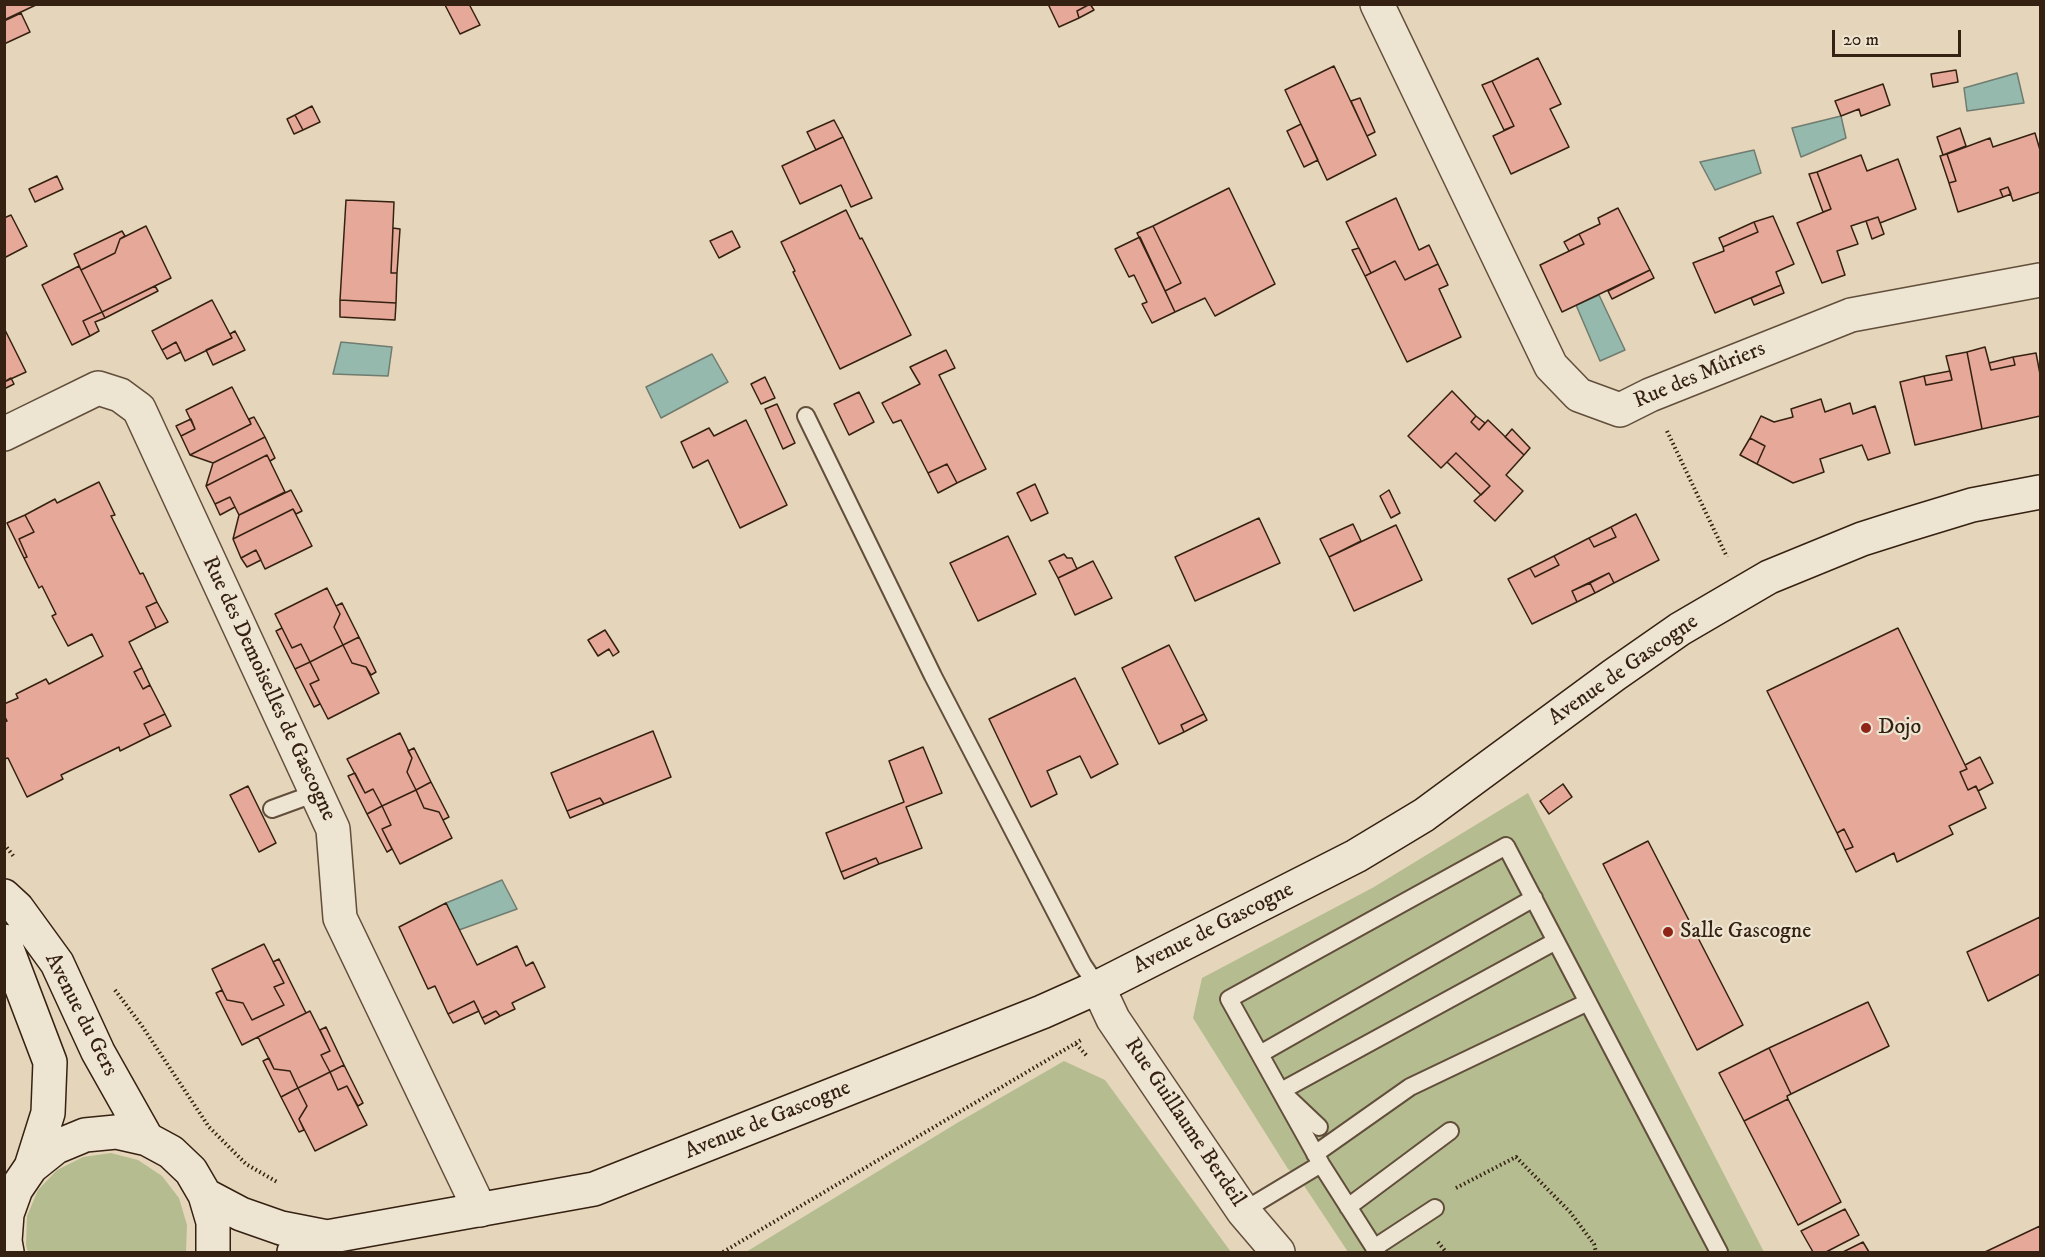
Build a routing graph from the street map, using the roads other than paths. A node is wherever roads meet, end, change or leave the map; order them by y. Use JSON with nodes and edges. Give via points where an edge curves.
{"nodes":[{"id":1,"x":1377,"y":4,"type":"edge"},
{"id":2,"x":2040,"y":280,"type":"edge"},
{"id":3,"x":806,"y":416,"type":"dead end"},
{"id":4,"x":4,"y":434,"type":"edge"},
{"id":5,"x":2040,"y":492,"type":"edge"},
{"id":6,"x":316,"y":793,"type":"junction"},
{"id":7,"x":272,"y":809,"type":"dead end"},
{"id":8,"x":4,"y":897,"type":"edge"},
{"id":9,"x":1534,"y":898,"type":"junction"},
{"id":10,"x":4,"y":941,"type":"edge"},
{"id":11,"x":1556,"y":941,"type":"junction"},
{"id":12,"x":1098,"y":987,"type":"junction"},
{"id":13,"x":1588,"y":1002,"type":"junction"},
{"id":14,"x":1260,"y":1054,"type":"junction"},
{"id":15,"x":1281,"y":1091,"type":"junction"},
{"id":16,"x":1320,"y":1126,"type":"dead end"},
{"id":17,"x":1450,"y":1131,"type":"dead end"},
{"id":18,"x":147,"y":1139,"type":"junction"},
{"id":19,"x":1318,"y":1159,"type":"junction"},
{"id":20,"x":31,"y":1167,"type":"junction"},
{"id":21,"x":206,"y":1195,"type":"junction"},
{"id":22,"x":1348,"y":1207,"type":"junction"},
{"id":23,"x":1435,"y":1208,"type":"road end"},
{"id":24,"x":480,"y":1210,"type":"junction"},
{"id":25,"x":1243,"y":1211,"type":"junction"},
{"id":26,"x":327,"y":1237,"type":"junction"},
{"id":27,"x":1375,"y":1250,"type":"edge"},
{"id":28,"x":7,"y":1252,"type":"edge"},
{"id":29,"x":213,"y":1252,"type":"edge"},
{"id":30,"x":294,"y":1252,"type":"edge"},
{"id":31,"x":1278,"y":1252,"type":"edge"},
{"id":32,"x":1719,"y":1252,"type":"edge"}],
"edges":[{"from":1,"to":2,"type":"main road","name":"Rue des Mûriers","via":[[1551,366],[1579,395],[1620,410],[1851,315]]},
{"from":3,"to":12,"type":"lane","via":[[933,676]]},
{"from":4,"to":6,"type":"main road","name":"Rue des Demoiselles de Gascogne","via":[[98,388],[120,395],[139,409]]},
{"from":5,"to":12,"type":"main road","name":"Avenue de Gascogne","via":[[1972,505],[1912,523],[1769,577],[1680,629],[1405,827],[1356,856]]},
{"from":6,"to":7,"type":"lane"},
{"from":6,"to":24,"type":"main road","name":"Rue des Demoiselles de Gascogne","via":[[333,829],[339,918]]},
{"from":8,"to":18,"type":"main road","name":"Avenue du Gers","via":[[17,908],[57,963],[98,1053]]},
{"from":9,"to":11,"type":"lane"},
{"from":9,"to":14,"type":"lane"},
{"from":9,"to":14,"type":"lane","via":[[1506,846],[1229,999]]},
{"from":10,"to":20,"type":"main road","name":"Avenue du Gers","via":[[50,1062],[48,1113]]},
{"from":11,"to":13,"type":"lane"},
{"from":11,"to":15,"type":"lane"},
{"from":12,"to":24,"type":"main road","name":"Avenue de Gascogne","via":[[594,1189]]},
{"from":12,"to":25,"type":"main road","name":"Rue Guillaume Berdeil","via":[[1113,1019]]},
{"from":13,"to":19,"type":"lane","via":[[1410,1087]]},
{"from":13,"to":32,"type":"lane"},
{"from":14,"to":15,"type":"lane"},
{"from":15,"to":16,"type":"lane"},
{"from":15,"to":19,"type":"lane"},
{"from":17,"to":22,"type":"lane"},
{"from":18,"to":20,"type":"main road","via":[[116,1132],[85,1135],[56,1146]]},
{"from":18,"to":21,"type":"main road","via":[[171,1152],[191,1171]]},
{"from":19,"to":22,"type":"lane"},
{"from":19,"to":25,"type":"lane"},
{"from":20,"to":28,"type":"main road","via":[[16,1189],[7,1214]]},
{"from":21,"to":26,"type":"main road","name":"Avenue de Gascogne","via":[[241,1214],[281,1228]]},
{"from":21,"to":29,"type":"main road","via":[[213,1222]]},
{"from":22,"to":27,"type":"lane"},
{"from":23,"to":27,"type":"lane"},
{"from":24,"to":26,"type":"main road","name":"Avenue de Gascogne"},
{"from":25,"to":31,"type":"main road","name":"Rue Guillaume Berdeil"},
{"from":26,"to":30,"type":"main road","name":"Avenue de Gascogne"}]}
